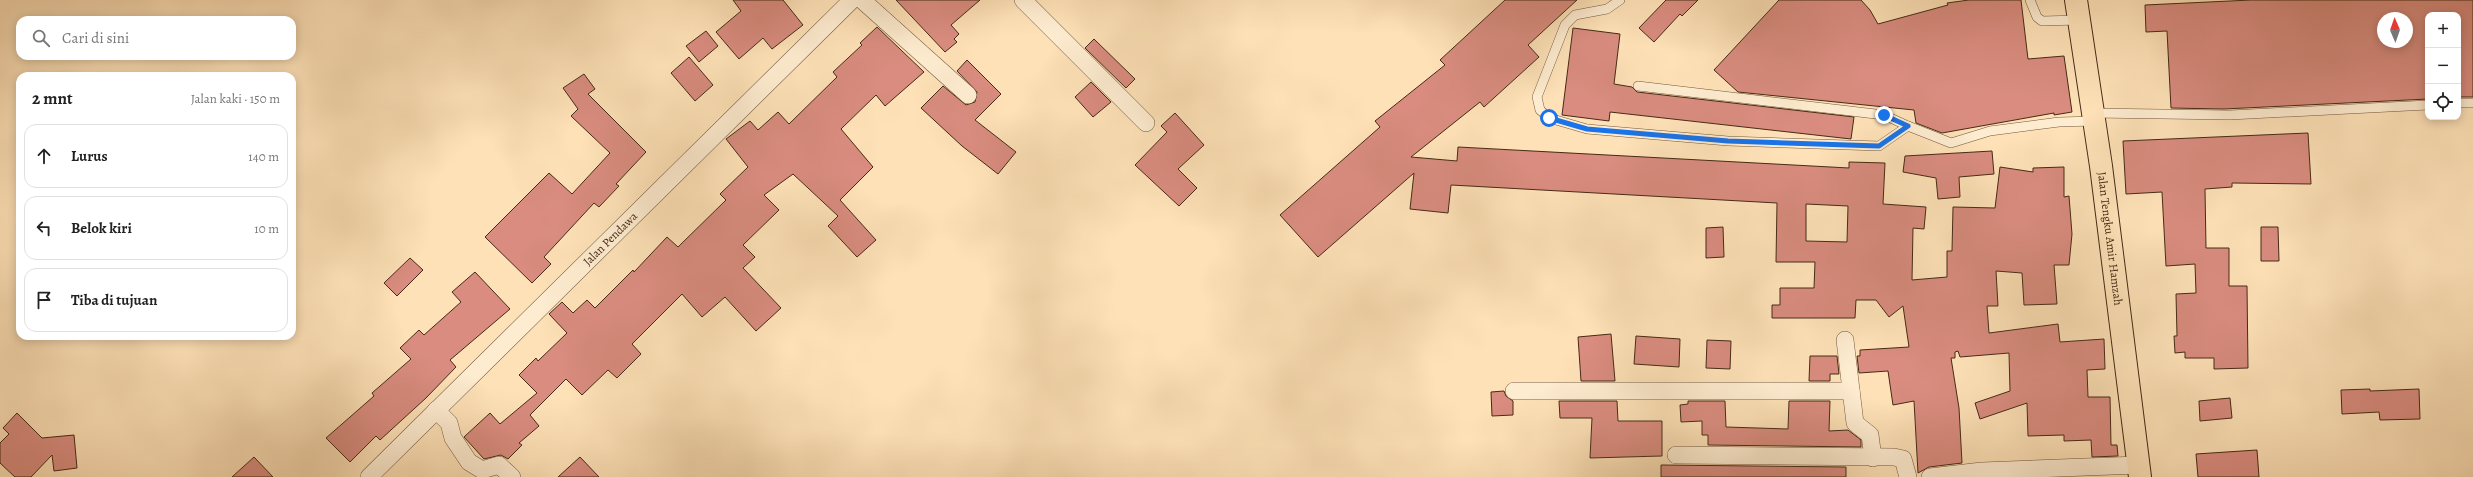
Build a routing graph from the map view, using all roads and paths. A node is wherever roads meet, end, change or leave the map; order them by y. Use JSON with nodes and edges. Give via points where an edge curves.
{"nodes":[{"id":1,"x":852,"y":0,"type":"edge"},
{"id":2,"x":862,"y":0,"type":"edge"},
{"id":3,"x":1023,"y":0,"type":"edge"},
{"id":4,"x":1620,"y":0,"type":"edge"},
{"id":5,"x":2030,"y":0,"type":"edge"},
{"id":6,"x":2078,"y":10,"type":"edge"},
{"id":7,"x":1638,"y":86,"type":"dead end"},
{"id":8,"x":968,"y":95,"type":"dead end"},
{"id":9,"x":2473,"y":103,"type":"edge"},
{"id":10,"x":2461,"y":104,"type":"edge"},
{"id":11,"x":2425,"y":105,"type":"edge"},
{"id":12,"x":2094,"y":117,"type":"junction"},
{"id":13,"x":1146,"y":123,"type":"dead end"},
{"id":14,"x":1908,"y":126,"type":"junction"},
{"id":15,"x":1845,"y":340,"type":"dead end"},
{"id":16,"x":1514,"y":391,"type":"dead end"},
{"id":17,"x":1851,"y":391,"type":"junction"},
{"id":18,"x":436,"y":410,"type":"junction"},
{"id":19,"x":1676,"y":455,"type":"dead end"},
{"id":20,"x":1873,"y":458,"type":"junction"},
{"id":21,"x":2139,"y":471,"type":"edge"},
{"id":22,"x":1982,"y":474,"type":"edge"},
{"id":23,"x":369,"y":477,"type":"edge"},
{"id":24,"x":512,"y":477,"type":"edge"},
{"id":25,"x":1908,"y":477,"type":"edge"},
{"id":26,"x":1930,"y":477,"type":"edge"}],
"edges":[{"from":1,"to":18,"type":"street","name":"Jalan Pendawa"},
{"from":2,"to":8,"type":"street"},
{"from":3,"to":13,"type":"street"},
{"from":4,"to":14,"type":"lane","via":[[1607,9],[1575,15],[1565,25],[1538,97],[1540,110],[1549,118],[1587,129],[1728,141],[1879,146]]},
{"from":5,"to":6,"type":"lane","via":[[2042,21]]},
{"from":6,"to":12,"type":"highway","name":"Jalan Tengku Amir Hamzah"},
{"from":7,"to":14,"type":"lane","via":[[1884,115]]},
{"from":9,"to":10,"type":"lane"},
{"from":11,"to":12,"type":"lane","via":[[2230,115]]},
{"from":12,"to":14,"type":"lane","via":[[1990,131],[1951,143]]},
{"from":12,"to":21,"type":"highway","name":"Jalan Tengku Amir Hamzah"},
{"from":15,"to":17,"type":"street"},
{"from":16,"to":17,"type":"street"},
{"from":17,"to":20,"type":"street","via":[[1855,423],[1870,435]]},
{"from":18,"to":23,"type":"street","name":"Jalan Pendawa"},
{"from":18,"to":24,"type":"street","via":[[449,423],[453,438],[469,462],[482,470],[499,465]]},
{"from":19,"to":20,"type":"street"},
{"from":20,"to":25,"type":"street","via":[[1900,457]]},
{"from":21,"to":22,"type":"street"},
{"from":22,"to":26,"type":"street"}]}
